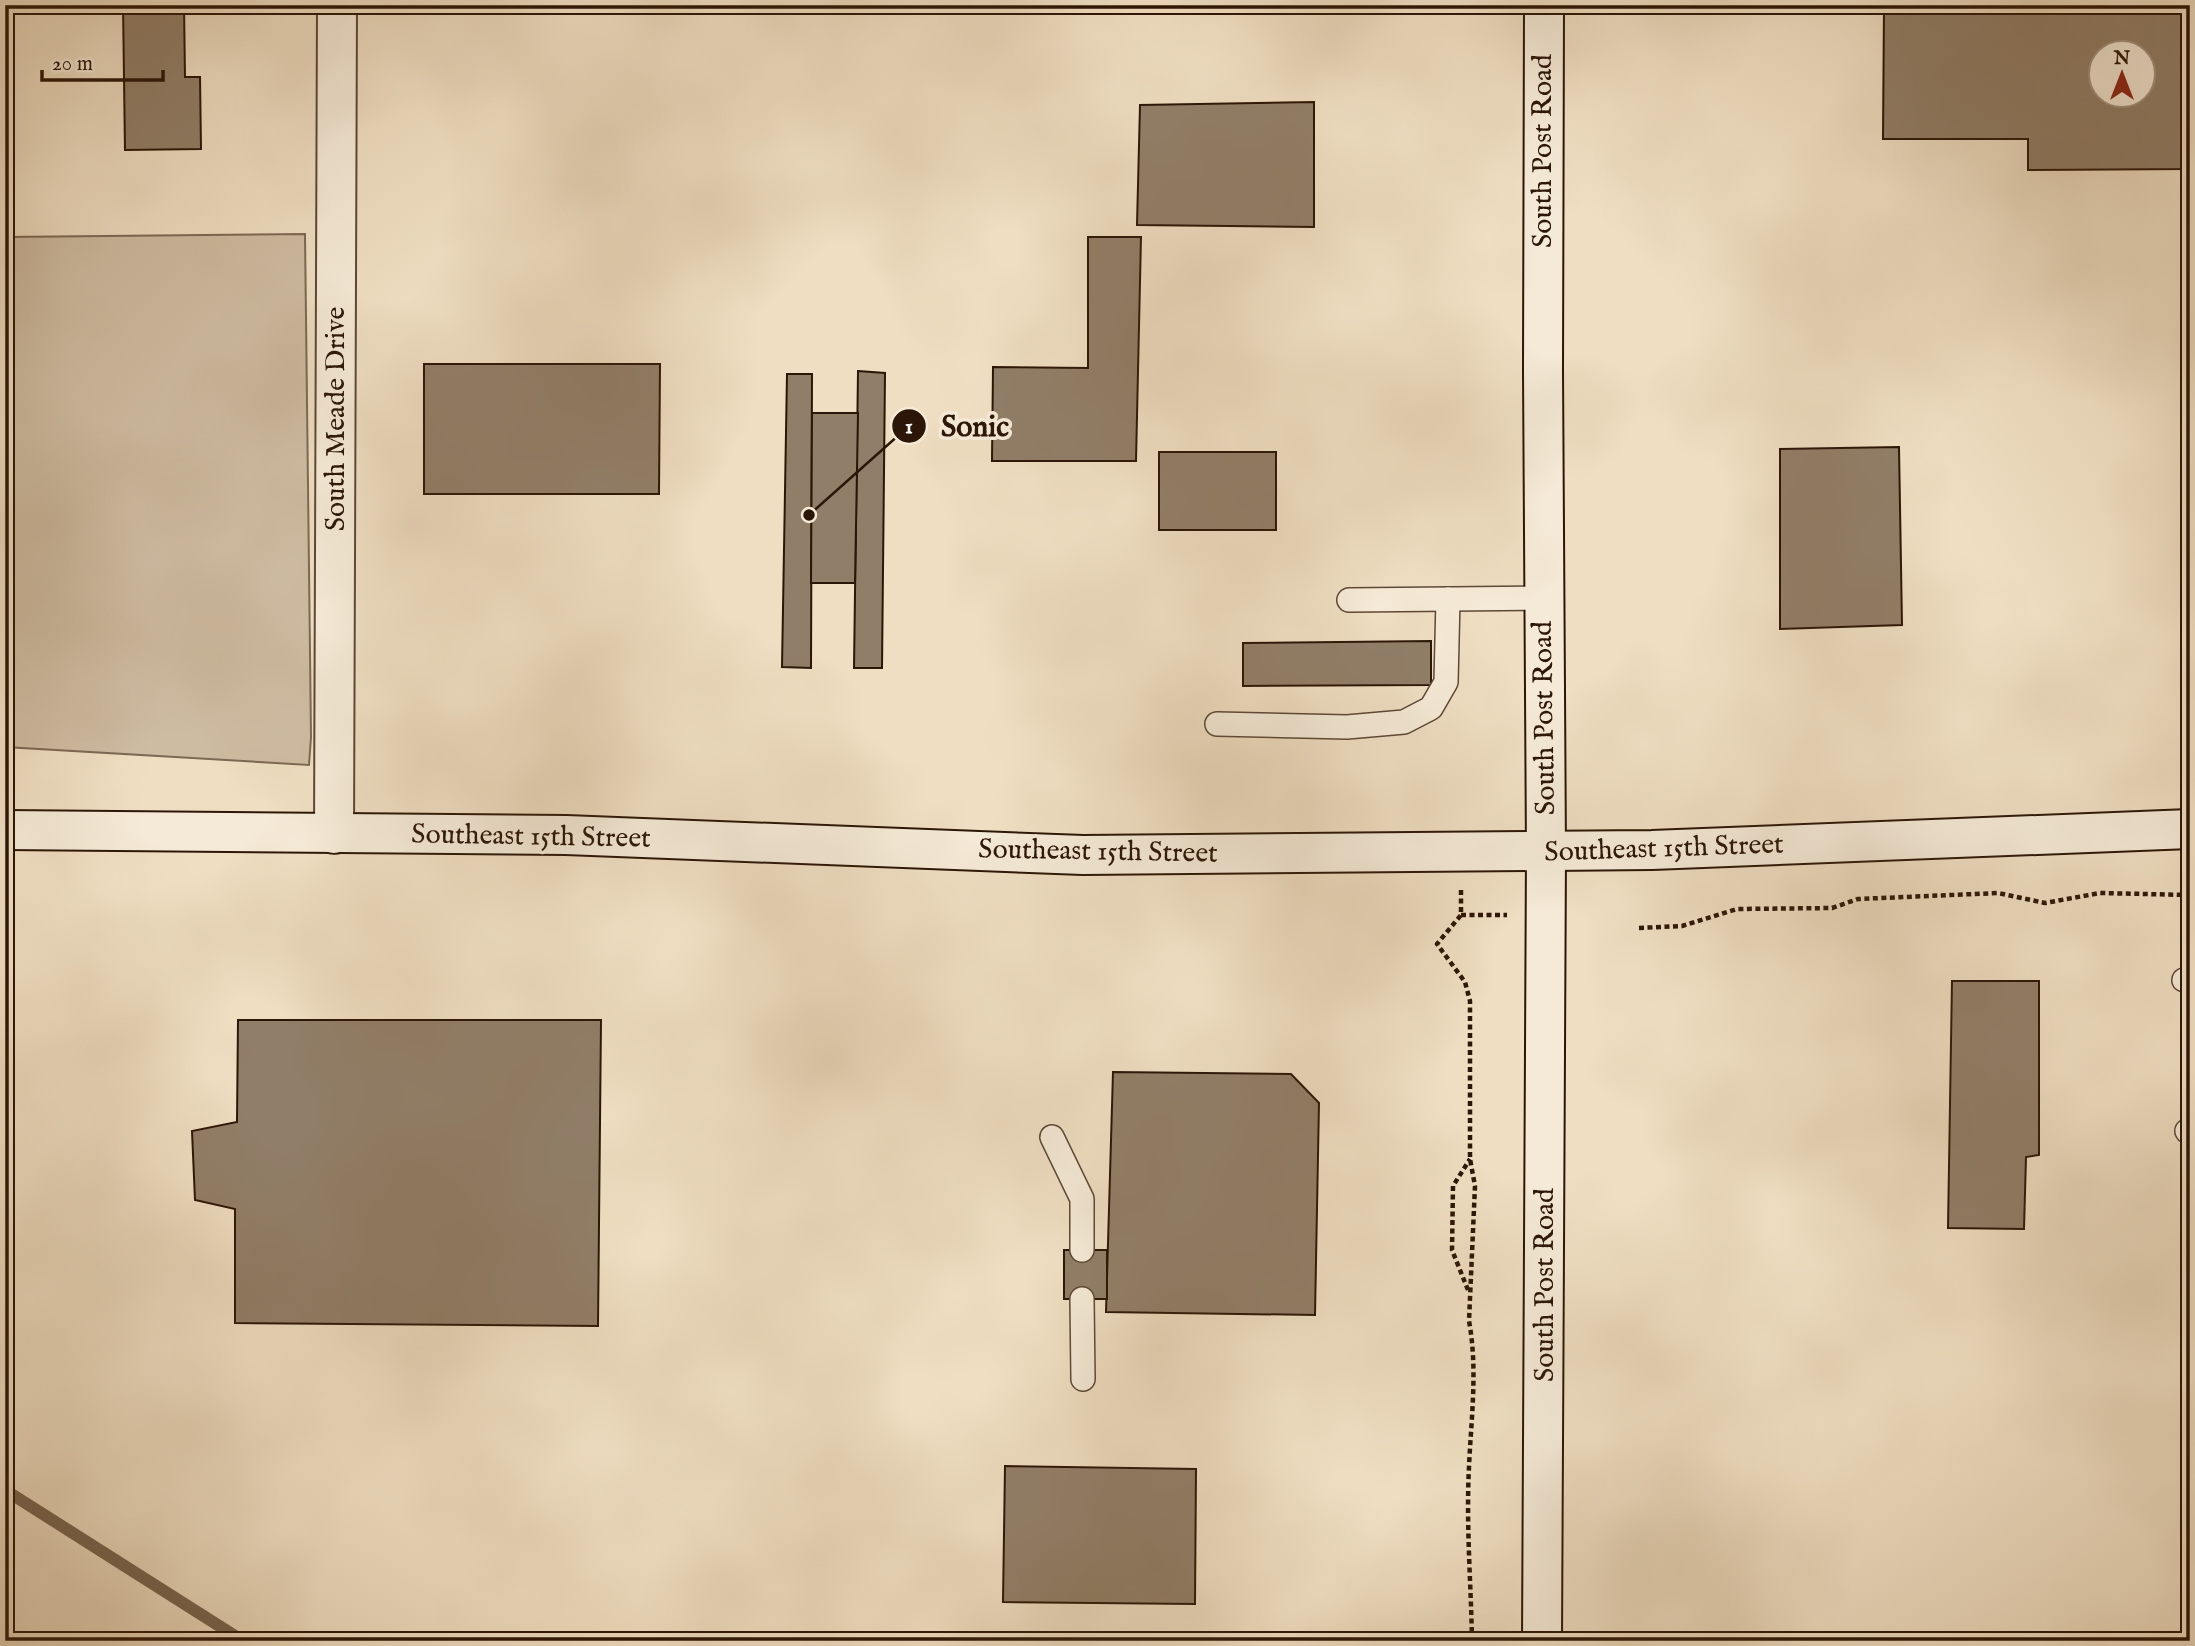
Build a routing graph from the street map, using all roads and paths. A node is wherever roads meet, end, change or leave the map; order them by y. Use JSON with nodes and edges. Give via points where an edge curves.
{"nodes":[{"id":1,"x":337,"y":5,"type":"edge"},
{"id":2,"x":1544,"y":5,"type":"edge"},
{"id":3,"x":1544,"y":598,"type":"junction"},
{"id":4,"x":1448,"y":599,"type":"junction"},
{"id":5,"x":1349,"y":600,"type":"dead end"},
{"id":6,"x":1217,"y":724,"type":"dead end"},
{"id":7,"x":2190,"y":829,"type":"edge"},
{"id":8,"x":5,"y":830,"type":"edge"},
{"id":9,"x":334,"y":834,"type":"junction"},
{"id":10,"x":1546,"y":852,"type":"junction"},
{"id":11,"x":2190,"y":895,"type":"edge"},
{"id":12,"x":1461,"y":915,"type":"dead end"},
{"id":13,"x":1639,"y":928,"type":"dead end"},
{"id":14,"x":1052,"y":1137,"type":"dead end"},
{"id":15,"x":1470,"y":1159,"type":"junction"},
{"id":16,"x":1082,"y":1250,"type":"dead end"},
{"id":17,"x":1469,"y":1293,"type":"junction"},
{"id":18,"x":1082,"y":1299,"type":"dead end"},
{"id":19,"x":1083,"y":1379,"type":"dead end"},
{"id":20,"x":1472,"y":1641,"type":"edge"},
{"id":21,"x":1542,"y":1641,"type":"edge"}],
"edges":[{"from":1,"to":9,"type":"main road","name":"South Meade Drive"},
{"from":2,"to":3,"type":"main road","name":"South Post Road"},
{"from":3,"to":4,"type":"lane"},
{"from":3,"to":10,"type":"main road","name":"South Post Road"},
{"from":4,"to":5,"type":"lane"},
{"from":4,"to":6,"type":"lane","via":[[1446,682],[1431,708],[1405,722],[1348,727]]},
{"from":7,"to":10,"type":"main road","name":"Southeast 15th Street","via":[[1953,841]]},
{"from":8,"to":9,"type":"main road","name":"Southeast 15th Street"},
{"from":9,"to":10,"type":"main road","name":"Southeast 15th Street","via":[[566,835],[1083,855]]},
{"from":10,"to":21,"type":"main road","name":"South Post Road"},
{"from":11,"to":13,"type":"path","via":[[2100,893],[2045,903],[1998,893],[1858,899],[1832,908],[1737,909],[1682,926]]},
{"from":12,"to":15,"type":"path","via":[[1437,944],[1465,982],[1470,1001]]},
{"from":14,"to":16,"type":"lane","via":[[1082,1199]]},
{"from":15,"to":17,"type":"path","via":[[1475,1186]]},
{"from":15,"to":17,"type":"path","via":[[1453,1186],[1452,1250]]},
{"from":17,"to":20,"type":"path","via":[[1473,1343],[1469,1466]]},
{"from":18,"to":19,"type":"lane"}]}
